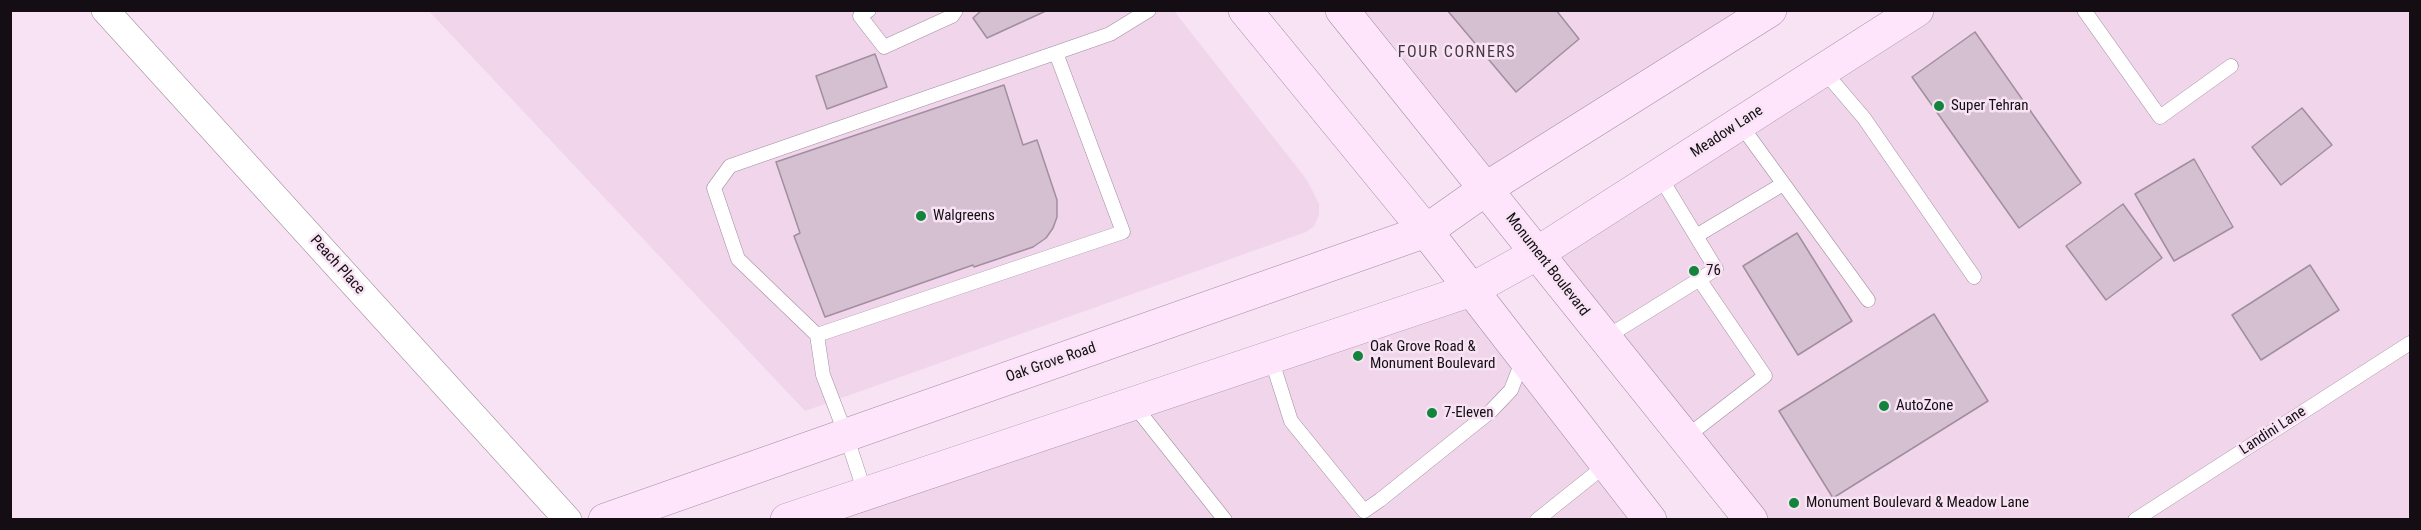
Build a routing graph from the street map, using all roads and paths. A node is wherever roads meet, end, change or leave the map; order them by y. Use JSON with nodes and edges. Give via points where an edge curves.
{"nodes":[{"id":1,"x":105,"y":10,"type":"edge"},
{"id":2,"x":869,"y":10,"type":"edge"},
{"id":3,"x":956,"y":10,"type":"edge"},
{"id":4,"x":1149,"y":10,"type":"edge"},
{"id":5,"x":1245,"y":10,"type":"edge"},
{"id":6,"x":1342,"y":10,"type":"edge"},
{"id":7,"x":1770,"y":10,"type":"edge"},
{"id":8,"x":1917,"y":10,"type":"edge"},
{"id":9,"x":2084,"y":10,"type":"edge"},
{"id":10,"x":1056,"y":54,"type":"junction"},
{"id":11,"x":2231,"y":66,"type":"dead end"},
{"id":12,"x":1823,"y":70,"type":"junction"},
{"id":13,"x":1740,"y":124,"type":"junction"},
{"id":14,"x":1659,"y":175,"type":"junction"},
{"id":15,"x":1783,"y":184,"type":"junction"},
{"id":16,"x":1487,"y":188,"type":"junction"},
{"id":17,"x":1426,"y":231,"type":"junction"},
{"id":18,"x":1696,"y":236,"type":"junction"},
{"id":19,"x":1536,"y":254,"type":"junction"},
{"id":20,"x":1974,"y":277,"type":"dead end"},
{"id":21,"x":1699,"y":279,"type":"junction"},
{"id":22,"x":1471,"y":290,"type":"junction"},
{"id":23,"x":1868,"y":300,"type":"dead end"},
{"id":24,"x":817,"y":335,"type":"junction"},
{"id":25,"x":1605,"y":338,"type":"junction"},
{"id":26,"x":2410,"y":343,"type":"edge"},
{"id":27,"x":1271,"y":358,"type":"junction"},
{"id":28,"x":1523,"y":358,"type":"junction"},
{"id":29,"x":1132,"y":404,"type":"junction"},
{"id":30,"x":846,"y":435,"type":"junction"},
{"id":31,"x":1686,"y":437,"type":"junction"},
{"id":32,"x":1606,"y":464,"type":"junction"},
{"id":33,"x":865,"y":494,"type":"junction"},
{"id":34,"x":828,"y":514,"type":"edge"},
{"id":35,"x":568,"y":519,"type":"edge"},
{"id":36,"x":605,"y":519,"type":"edge"},
{"id":37,"x":787,"y":519,"type":"edge"},
{"id":38,"x":1226,"y":519,"type":"edge"},
{"id":39,"x":1537,"y":519,"type":"edge"},
{"id":40,"x":1650,"y":519,"type":"edge"},
{"id":41,"x":1751,"y":519,"type":"edge"},
{"id":42,"x":2135,"y":519,"type":"edge"}],
"edges":[{"from":1,"to":35,"type":"street","name":"Peach Place"},
{"from":2,"to":3,"type":"lane","via":[[860,16],[884,47],[951,16]]},
{"from":4,"to":10,"type":"lane","via":[[1110,34]]},
{"from":5,"to":17,"type":"main road"},
{"from":6,"to":16,"type":"main road","name":"Monument Boulevard"},
{"from":7,"to":16,"type":"main road"},
{"from":8,"to":12,"type":"main road","name":"Meadow Lane"},
{"from":9,"to":11,"type":"lane","via":[[2160,117]]},
{"from":10,"to":24,"type":"lane","via":[[1123,232]]},
{"from":10,"to":24,"type":"lane","via":[[730,166],[714,188],[738,259]]},
{"from":12,"to":13,"type":"main road","name":"Meadow Lane"},
{"from":12,"to":20,"type":"lane","via":[[1864,118]]},
{"from":13,"to":14,"type":"main road","name":"Meadow Lane"},
{"from":13,"to":15,"type":"lane"},
{"from":14,"to":18,"type":"lane"},
{"from":14,"to":19,"type":"main road","name":"Meadow Lane"},
{"from":15,"to":18,"type":"lane"},
{"from":15,"to":23,"type":"lane"},
{"from":16,"to":17,"type":"main road","name":"Oak Grove Road"},
{"from":16,"to":19,"type":"main road","name":"Monument Boulevard"},
{"from":17,"to":22,"type":"main road"},
{"from":17,"to":30,"type":"main road","name":"Oak Grove Road"},
{"from":18,"to":21,"type":"lane","via":[[1716,269]]},
{"from":19,"to":22,"type":"main road"},
{"from":19,"to":25,"type":"main road","name":"Monument Boulevard"},
{"from":21,"to":25,"type":"lane"},
{"from":21,"to":31,"type":"lane","via":[[1765,376]]},
{"from":22,"to":27,"type":"main road"},
{"from":22,"to":28,"type":"main road"},
{"from":24,"to":30,"type":"lane","via":[[822,375]]},
{"from":25,"to":31,"type":"main road","name":"Monument Boulevard"},
{"from":26,"to":42,"type":"lane","name":"Landini Lane"},
{"from":27,"to":28,"type":"lane","via":[[1291,421],[1364,511],[1491,411],[1511,390]]},
{"from":27,"to":29,"type":"main road"},
{"from":28,"to":32,"type":"main road"},
{"from":29,"to":33,"type":"main road"},
{"from":29,"to":38,"type":"lane"},
{"from":30,"to":33,"type":"lane"},
{"from":30,"to":36,"type":"main road","name":"Oak Grove Road"},
{"from":31,"to":41,"type":"main road","name":"Monument Boulevard"},
{"from":32,"to":39,"type":"lane"},
{"from":32,"to":40,"type":"main road"},
{"from":33,"to":34,"type":"main road"},
{"from":34,"to":37,"type":"main road"}]}
